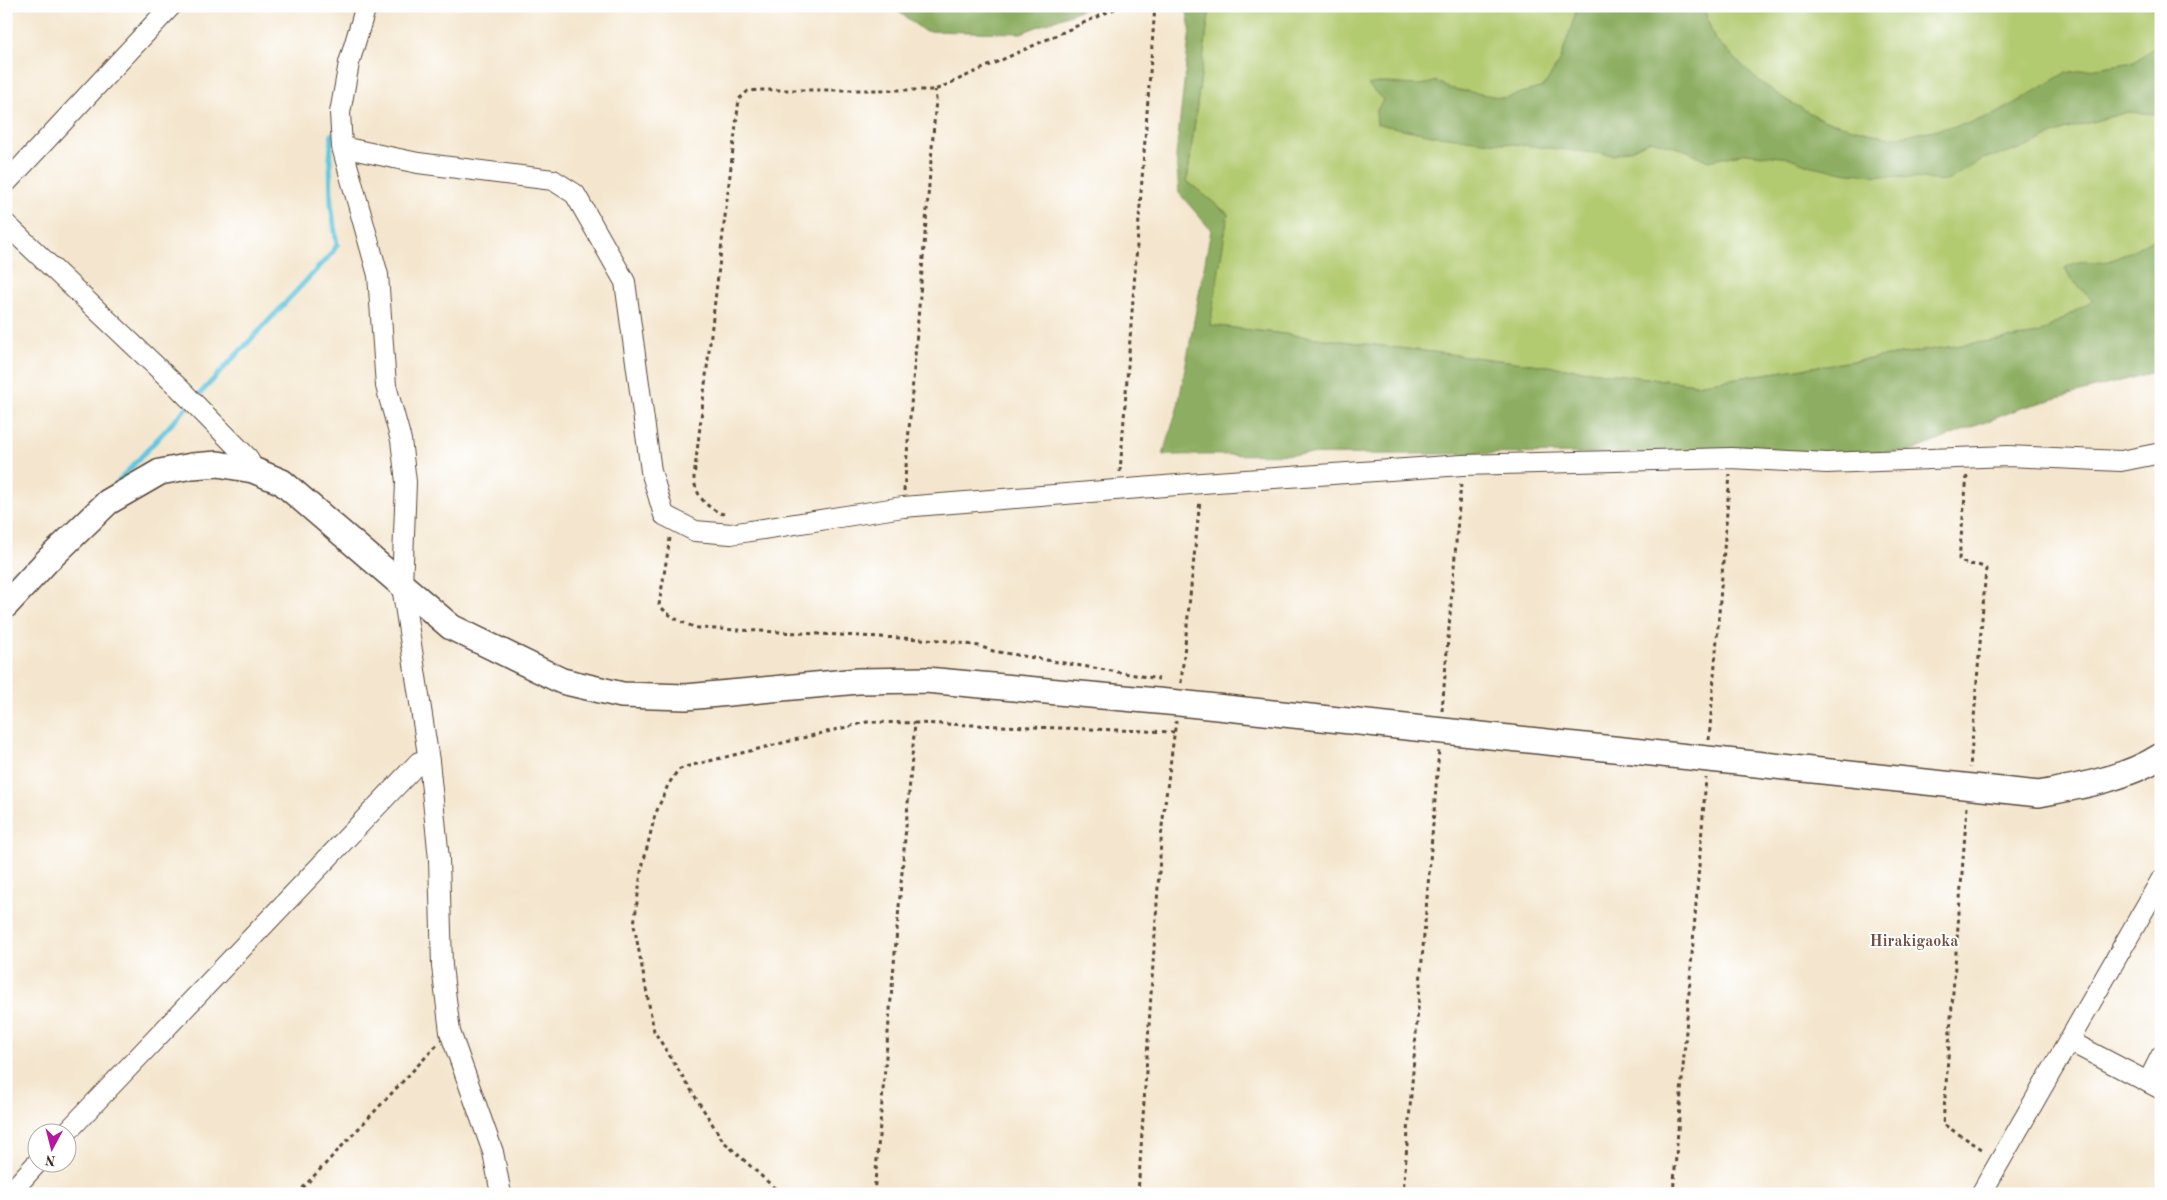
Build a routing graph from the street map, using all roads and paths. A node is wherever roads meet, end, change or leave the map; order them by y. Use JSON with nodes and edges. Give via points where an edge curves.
{"nodes":[{"id":1,"x":171,"y":6,"type":"edge"},
{"id":2,"x":366,"y":6,"type":"edge"},
{"id":3,"x":1120,"y":6,"type":"edge"},
{"id":4,"x":1155,"y":6,"type":"edge"},
{"id":5,"x":935,"y":90,"type":"junction"},
{"id":6,"x":342,"y":147,"type":"junction"},
{"id":7,"x":6,"y":183,"type":"edge"},
{"id":8,"x":6,"y":224,"type":"edge"},
{"id":9,"x":2161,"y":453,"type":"edge"},
{"id":10,"x":1731,"y":458,"type":"junction"},
{"id":11,"x":1968,"y":458,"type":"junction"},
{"id":12,"x":1462,"y":465,"type":"junction"},
{"id":13,"x":253,"y":470,"type":"junction"},
{"id":14,"x":1202,"y":483,"type":"junction"},
{"id":15,"x":1119,"y":489,"type":"junction"},
{"id":16,"x":903,"y":507,"type":"junction"},
{"id":17,"x":728,"y":514,"type":"dead end"},
{"id":18,"x":673,"y":519,"type":"junction"},
{"id":19,"x":402,"y":586,"type":"junction"},
{"id":20,"x":6,"y":605,"type":"edge"},
{"id":21,"x":1162,"y":679,"type":"dead end"},
{"id":22,"x":1178,"y":689,"type":"junction"},
{"id":23,"x":915,"y":723,"type":"junction"},
{"id":24,"x":1441,"y":731,"type":"junction"},
{"id":25,"x":1175,"y":732,"type":"junction"},
{"id":26,"x":2161,"y":756,"type":"edge"},
{"id":27,"x":1708,"y":760,"type":"junction"},
{"id":28,"x":428,"y":761,"type":"junction"},
{"id":29,"x":1969,"y":787,"type":"junction"},
{"id":30,"x":2161,"y":880,"type":"edge"},
{"id":31,"x":450,"y":1032,"type":"junction"},
{"id":32,"x":2069,"y":1041,"type":"junction"},
{"id":33,"x":2161,"y":1056,"type":"edge"},
{"id":34,"x":2154,"y":1086,"type":"edge"},
{"id":35,"x":77,"y":1122,"type":"edge"},
{"id":36,"x":2001,"y":1161,"type":"junction"},
{"id":37,"x":29,"y":1172,"type":"edge"},
{"id":38,"x":9,"y":1194,"type":"edge"},
{"id":39,"x":297,"y":1194,"type":"edge"},
{"id":40,"x":501,"y":1194,"type":"edge"},
{"id":41,"x":782,"y":1194,"type":"edge"},
{"id":42,"x":874,"y":1194,"type":"edge"},
{"id":43,"x":1138,"y":1194,"type":"edge"},
{"id":44,"x":1403,"y":1194,"type":"edge"},
{"id":45,"x":1673,"y":1194,"type":"edge"},
{"id":46,"x":1981,"y":1194,"type":"edge"}],
"edges":[{"from":1,"to":7,"type":"street"},
{"from":2,"to":6,"type":"street","via":[[349,63],[340,113]]},
{"from":3,"to":5,"type":"path"},
{"from":4,"to":15,"type":"path"},
{"from":5,"to":16,"type":"path"},
{"from":5,"to":17,"type":"path","via":[[760,90],[748,91],[740,99],[694,477],[694,487],[709,508]]},
{"from":6,"to":18,"type":"street","via":[[418,163],[553,180],[575,194],[625,282],[651,471],[664,515]]},
{"from":6,"to":19,"type":"street","via":[[378,275],[386,386],[401,440],[406,482]]},
{"from":8,"to":13,"type":"street","via":[[179,388],[248,458]]},
{"from":9,"to":11,"type":"street","via":[[2121,461],[2008,456]]},
{"from":10,"to":11,"type":"street","via":[[1828,463]]},
{"from":10,"to":12,"type":"street"},
{"from":10,"to":27,"type":"path"},
{"from":11,"to":29,"type":"path","via":[[1959,559],[1986,569]]},
{"from":12,"to":14,"type":"street"},
{"from":12,"to":24,"type":"path"},
{"from":13,"to":19,"type":"street","via":[[282,482]]},
{"from":13,"to":20,"type":"street","via":[[218,464],[160,472],[108,502]]},
{"from":14,"to":15,"type":"street"},
{"from":14,"to":22,"type":"path"},
{"from":15,"to":16,"type":"street"},
{"from":16,"to":18,"type":"street","via":[[731,534],[695,532]]},
{"from":18,"to":21,"type":"path","via":[[659,605],[681,623],[698,628],[941,640]]},
{"from":19,"to":22,"type":"street","via":[[451,628],[562,681],[622,695],[686,697],[858,681],[926,680]]},
{"from":19,"to":28,"type":"street"},
{"from":22,"to":24,"type":"street"},
{"from":22,"to":25,"type":"path"},
{"from":23,"to":25,"type":"path"},
{"from":23,"to":41,"type":"path","via":[[866,722],[685,767],[678,770],[668,785],[654,815],[641,872],[634,925],[654,1031],[723,1140]]},
{"from":23,"to":42,"type":"path"},
{"from":24,"to":27,"type":"street"},
{"from":24,"to":44,"type":"path"},
{"from":25,"to":43,"type":"path","via":[[1162,826]]},
{"from":26,"to":29,"type":"street","via":[[2148,764],[2092,784],[2039,794]]},
{"from":27,"to":29,"type":"street"},
{"from":27,"to":45,"type":"path"},
{"from":28,"to":31,"type":"street","via":[[439,860],[442,966]]},
{"from":28,"to":35,"type":"street","via":[[419,762]]},
{"from":29,"to":36,"type":"path","via":[[1943,1124]]},
{"from":30,"to":32,"type":"street"},
{"from":31,"to":39,"type":"path"},
{"from":31,"to":40,"type":"street","via":[[493,1152]]},
{"from":32,"to":34,"type":"street"},
{"from":32,"to":36,"type":"street"},
{"from":33,"to":34,"type":"street"},
{"from":36,"to":46,"type":"street"},
{"from":37,"to":38,"type":"street"}]}
